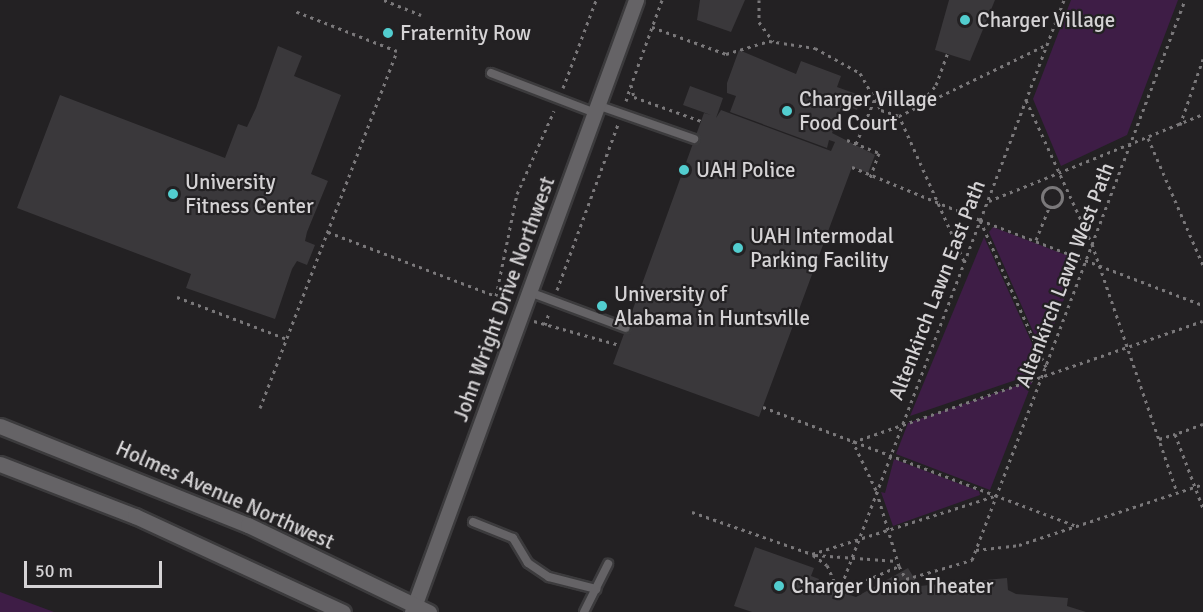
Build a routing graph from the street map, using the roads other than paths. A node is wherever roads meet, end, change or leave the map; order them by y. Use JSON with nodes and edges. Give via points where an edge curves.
{"nodes":[{"id":1,"x":636,"y":0,"type":"edge"},
{"id":2,"x":491,"y":73,"type":"dead end"},
{"id":3,"x":596,"y":109,"type":"junction"},
{"id":4,"x":694,"y":139,"type":"dead end"},
{"id":5,"x":529,"y":292,"type":"junction"},
{"id":6,"x":626,"y":328,"type":"dead end"},
{"id":7,"x":0,"y":426,"type":"edge"},
{"id":8,"x":0,"y":464,"type":"edge"},
{"id":9,"x":473,"y":522,"type":"dead end"},
{"id":10,"x":608,"y":564,"type":"dead end"},
{"id":11,"x":596,"y":589,"type":"junction"},
{"id":12,"x":413,"y":609,"type":"edge"},
{"id":13,"x":343,"y":612,"type":"edge"},
{"id":14,"x":429,"y":612,"type":"edge"},
{"id":15,"x":584,"y":612,"type":"edge"}],
"edges":[{"from":1,"to":3,"type":"main road","name":"John Wright Drive Northwest"},
{"from":2,"to":3,"type":"lane"},
{"from":3,"to":4,"type":"lane"},
{"from":3,"to":5,"type":"main road","name":"John Wright Drive Northwest"},
{"from":5,"to":6,"type":"lane"},
{"from":5,"to":12,"type":"main road","name":"John Wright Drive Northwest"},
{"from":7,"to":12,"type":"main road","name":"Holmes Avenue Northwest","via":[[217,512]]},
{"from":8,"to":13,"type":"main road","via":[[135,516]]},
{"from":9,"to":11,"type":"lane","via":[[513,538],[528,563],[549,577]]},
{"from":10,"to":11,"type":"lane"},
{"from":11,"to":15,"type":"lane"},
{"from":12,"to":14,"type":"main road","name":"Holmes Avenue Northwest"}]}
